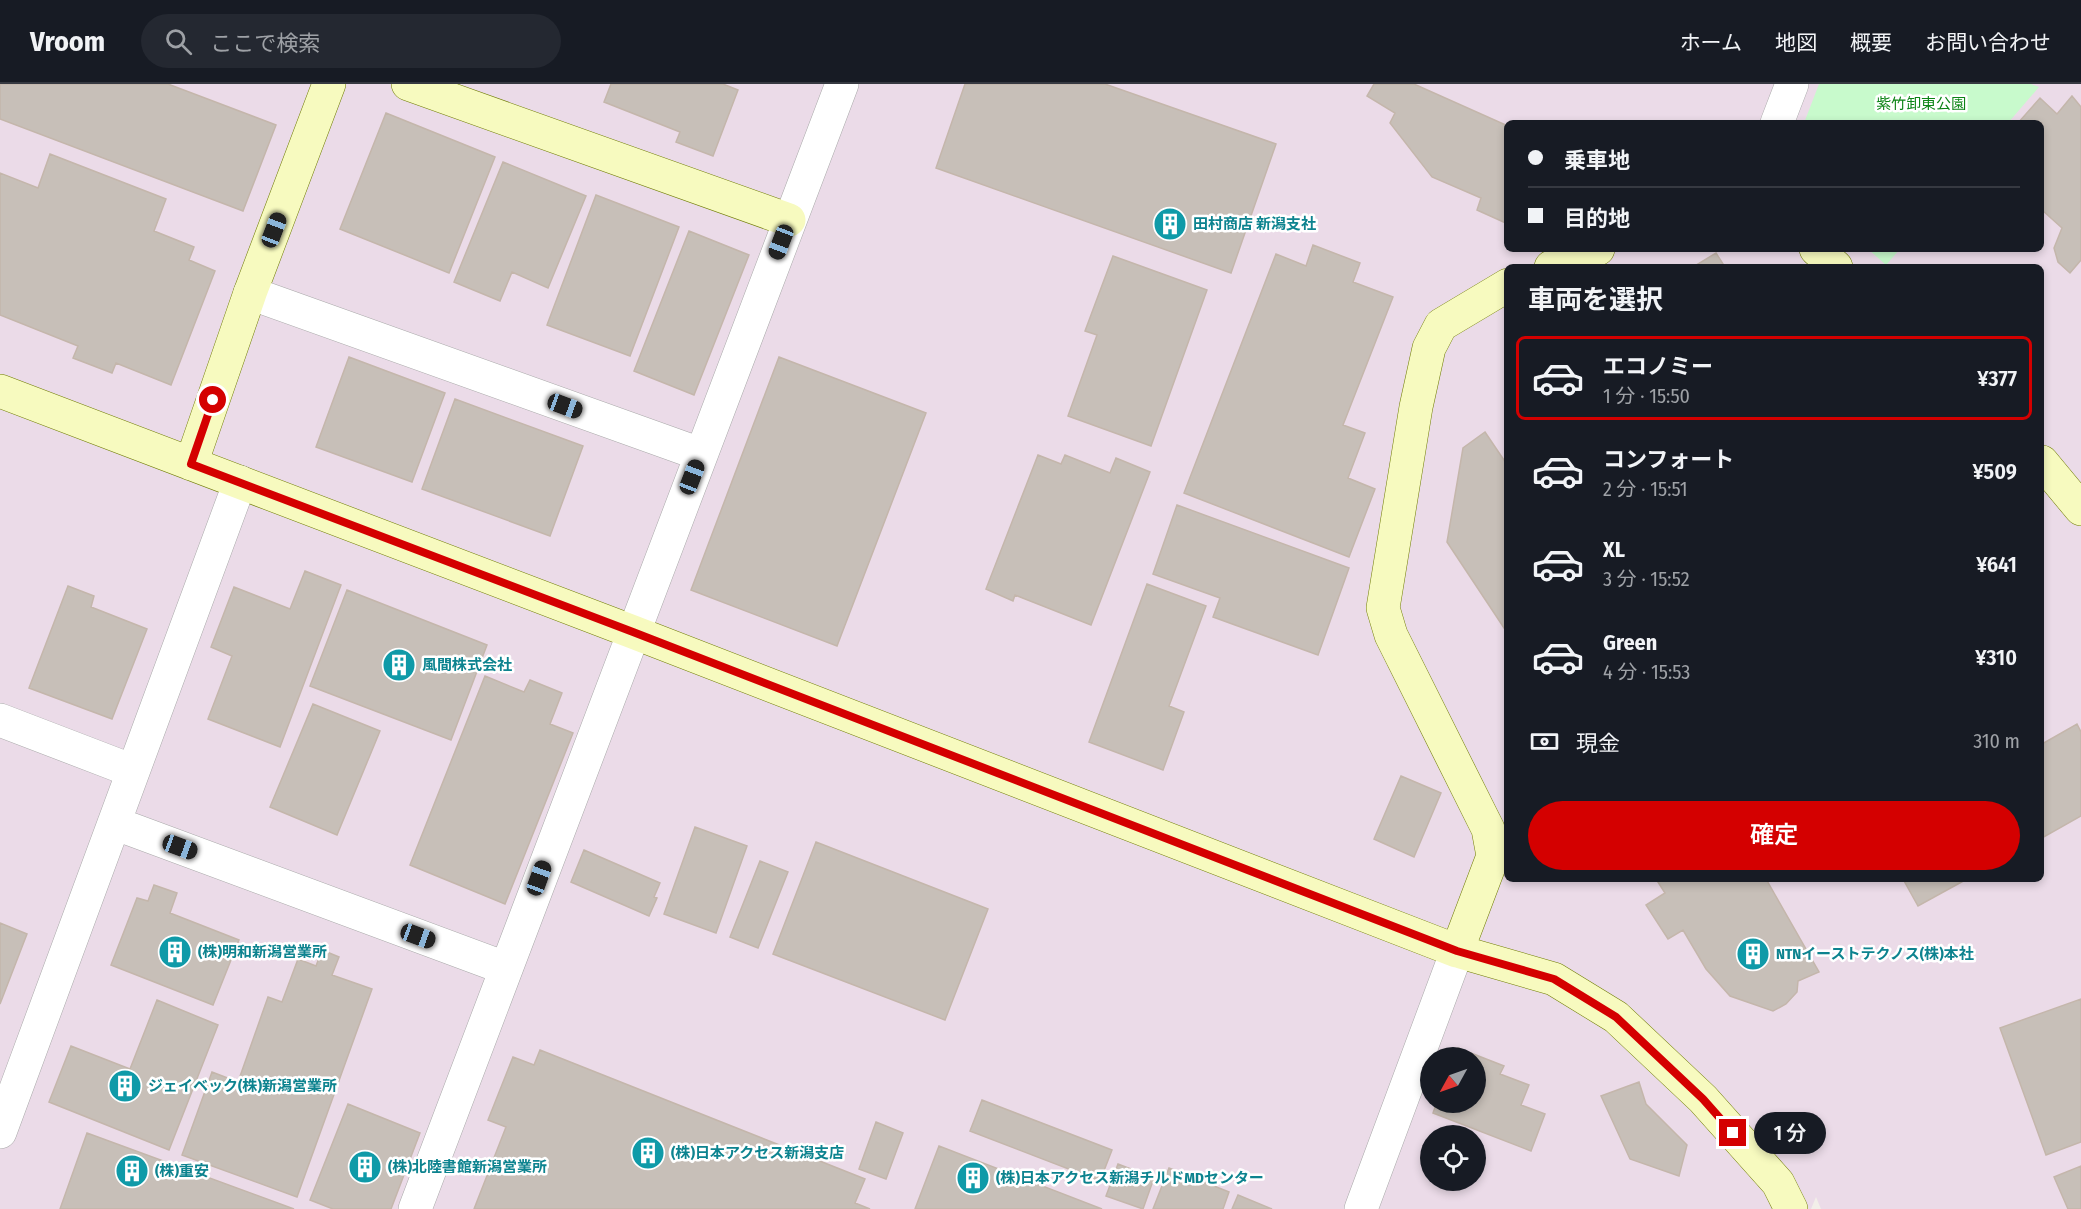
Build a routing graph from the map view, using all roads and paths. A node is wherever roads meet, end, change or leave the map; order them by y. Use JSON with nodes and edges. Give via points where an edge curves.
{"nodes":[{"id":1,"x":329,"y":84,"type":"edge"},
{"id":2,"x":408,"y":84,"type":"edge"},
{"id":3,"x":842,"y":84,"type":"edge"},
{"id":4,"x":1792,"y":84,"type":"edge"},
{"id":5,"x":1778,"y":120,"type":"edge"},
{"id":6,"x":789,"y":220,"type":"junction"},
{"id":7,"x":1590,"y":252,"type":"edge"},
{"id":8,"x":1819,"y":252,"type":"edge"},
{"id":9,"x":1559,"y":264,"type":"edge"},
{"id":10,"x":1833,"y":264,"type":"edge"},
{"id":11,"x":1504,"y":287,"type":"edge"},
{"id":12,"x":250,"y":293,"type":"junction"},
{"id":13,"x":0,"y":391,"type":"edge"},
{"id":14,"x":700,"y":454,"type":"junction"},
{"id":15,"x":191,"y":464,"type":"junction"},
{"id":16,"x":2044,"y":464,"type":"edge"},
{"id":17,"x":240,"y":482,"type":"junction"},
{"id":18,"x":2081,"y":509,"type":"edge"},
{"id":19,"x":633,"y":632,"type":"junction"},
{"id":20,"x":0,"y":720,"type":"edge"},
{"id":21,"x":133,"y":771,"type":"junction"},
{"id":22,"x":114,"y":823,"type":"junction"},
{"id":23,"x":1457,"y":951,"type":"junction"},
{"id":24,"x":506,"y":968,"type":"junction"},
{"id":25,"x":0,"y":1132,"type":"edge"},
{"id":26,"x":415,"y":1209,"type":"edge"},
{"id":27,"x":1361,"y":1209,"type":"edge"},
{"id":28,"x":1791,"y":1209,"type":"edge"}],
"edges":[{"from":1,"to":12,"type":"street"},
{"from":2,"to":6,"type":"street"},
{"from":3,"to":6,"type":"street"},
{"from":4,"to":5,"type":"street"},
{"from":6,"to":14,"type":"street"},
{"from":7,"to":9,"type":"street"},
{"from":8,"to":10,"type":"street"},
{"from":11,"to":23,"type":"street","via":[[1441,325],[1429,348],[1383,608],[1391,635],[1488,828],[1493,856]]},
{"from":12,"to":14,"type":"street"},
{"from":12,"to":15,"type":"street"},
{"from":13,"to":15,"type":"street"},
{"from":14,"to":19,"type":"street"},
{"from":15,"to":17,"type":"street"},
{"from":16,"to":18,"type":"street"},
{"from":17,"to":19,"type":"street"},
{"from":17,"to":21,"type":"street"},
{"from":19,"to":23,"type":"street"},
{"from":19,"to":24,"type":"street"},
{"from":20,"to":21,"type":"street"},
{"from":21,"to":22,"type":"street"},
{"from":22,"to":24,"type":"street"},
{"from":22,"to":25,"type":"street"},
{"from":23,"to":27,"type":"street"},
{"from":23,"to":28,"type":"street","via":[[1554,979],[1616,1017],[1703,1099],[1778,1183]]},
{"from":24,"to":26,"type":"street"}]}
